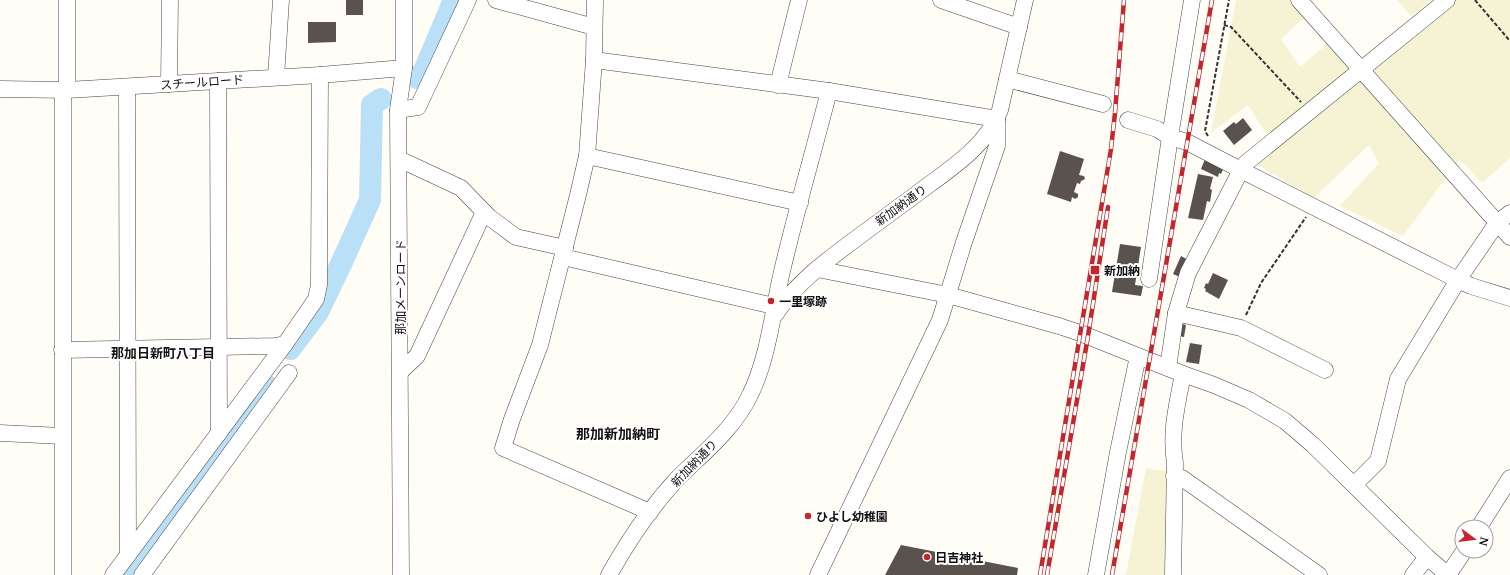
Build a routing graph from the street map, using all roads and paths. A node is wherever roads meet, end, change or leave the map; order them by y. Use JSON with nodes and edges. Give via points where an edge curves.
{"nodes":[{"id":1,"x":67,"y":0,"type":"edge"},
{"id":2,"x":170,"y":0,"type":"edge"},
{"id":3,"x":281,"y":0,"type":"edge"},
{"id":4,"x":404,"y":0,"type":"edge"},
{"id":5,"x":468,"y":0,"type":"edge"},
{"id":6,"x":496,"y":0,"type":"edge"},
{"id":7,"x":595,"y":0,"type":"edge"},
{"id":8,"x":799,"y":0,"type":"edge"},
{"id":9,"x":941,"y":0,"type":"edge"},
{"id":10,"x":1025,"y":0,"type":"edge"},
{"id":11,"x":1192,"y":0,"type":"edge"},
{"id":12,"x":1229,"y":0,"type":"edge"},
{"id":13,"x":1299,"y":0,"type":"edge"},
{"id":14,"x":1447,"y":0,"type":"edge"},
{"id":15,"x":1475,"y":0,"type":"edge"},
{"id":16,"x":1224,"y":25,"type":"junction"},
{"id":17,"x":594,"y":27,"type":"junction"},
{"id":18,"x":1018,"y":27,"type":"junction"},
{"id":19,"x":1510,"y":41,"type":"edge"},
{"id":20,"x":594,"y":60,"type":"junction"},
{"id":21,"x":404,"y":68,"type":"junction"},
{"id":22,"x":1360,"y":70,"type":"junction"},
{"id":23,"x":320,"y":75,"type":"junction"},
{"id":24,"x":276,"y":77,"type":"junction"},
{"id":25,"x":1007,"y":80,"type":"junction"},
{"id":26,"x":218,"y":81,"type":"junction"},
{"id":27,"x":169,"y":84,"type":"junction"},
{"id":28,"x":778,"y":85,"type":"junction"},
{"id":29,"x":127,"y":86,"type":"junction"},
{"id":30,"x":0,"y":89,"type":"edge"},
{"id":31,"x":65,"y":90,"type":"junction"},
{"id":32,"x":829,"y":91,"type":"junction"},
{"id":33,"x":1103,"y":104,"type":"dead end"},
{"id":34,"x":398,"y":110,"type":"junction"},
{"id":35,"x":1310,"y":111,"type":"junction"},
{"id":36,"x":997,"y":119,"type":"junction"},
{"id":37,"x":1128,"y":120,"type":"dead end"},
{"id":38,"x":1170,"y":137,"type":"junction"},
{"id":39,"x":1208,"y":138,"type":"dead end"},
{"id":40,"x":587,"y":156,"type":"junction"},
{"id":41,"x":399,"y":159,"type":"junction"},
{"id":42,"x":1241,"y":170,"type":"junction"},
{"id":43,"x":800,"y":203,"type":"junction"},
{"id":44,"x":1312,"y":206,"type":"junction"},
{"id":45,"x":484,"y":212,"type":"junction"},
{"id":46,"x":1510,"y":213,"type":"edge"},
{"id":47,"x":1497,"y":223,"type":"junction"},
{"id":48,"x":1510,"y":237,"type":"edge"},
{"id":49,"x":564,"y":252,"type":"junction"},
{"id":50,"x":817,"y":269,"type":"junction"},
{"id":51,"x":1150,"y":279,"type":"dead end"},
{"id":52,"x":1458,"y":280,"type":"junction"},
{"id":53,"x":948,"y":296,"type":"junction"},
{"id":54,"x":1510,"y":298,"type":"edge"},
{"id":55,"x":774,"y":312,"type":"junction"},
{"id":56,"x":1176,"y":313,"type":"junction"},
{"id":57,"x":1241,"y":328,"type":"junction"},
{"id":58,"x":285,"y":344,"type":"junction"},
{"id":59,"x":219,"y":347,"type":"junction"},
{"id":60,"x":128,"y":349,"type":"junction"},
{"id":61,"x":62,"y":350,"type":"junction"},
{"id":62,"x":1138,"y":356,"type":"junction"},
{"id":63,"x":1168,"y":368,"type":"junction"},
{"id":64,"x":1325,"y":370,"type":"dead end"},
{"id":65,"x":400,"y":372,"type":"junction"},
{"id":66,"x":290,"y":373,"type":"dead end"},
{"id":67,"x":1183,"y":374,"type":"junction"},
{"id":68,"x":0,"y":433,"type":"edge"},
{"id":69,"x":219,"y":433,"type":"junction"},
{"id":70,"x":62,"y":436,"type":"junction"},
{"id":71,"x":1174,"y":476,"type":"junction"},
{"id":72,"x":1510,"y":478,"type":"edge"},
{"id":73,"x":1354,"y":484,"type":"junction"},
{"id":74,"x":650,"y":512,"type":"junction"},
{"id":75,"x":1484,"y":519,"type":"edge"},
{"id":76,"x":128,"y":555,"type":"junction"},
{"id":77,"x":1427,"y":557,"type":"junction"},
{"id":78,"x":1459,"y":559,"type":"edge"},
{"id":79,"x":63,"y":575,"type":"edge"},
{"id":80,"x":113,"y":575,"type":"edge"},
{"id":81,"x":142,"y":575,"type":"edge"},
{"id":82,"x":401,"y":575,"type":"edge"},
{"id":83,"x":609,"y":575,"type":"edge"},
{"id":84,"x":818,"y":575,"type":"edge"},
{"id":85,"x":1096,"y":575,"type":"edge"},
{"id":86,"x":1173,"y":575,"type":"edge"},
{"id":87,"x":1319,"y":575,"type":"edge"},
{"id":88,"x":1413,"y":575,"type":"edge"},
{"id":89,"x":1448,"y":575,"type":"edge"}],
"edges":[{"from":1,"to":31,"type":"street"},
{"from":2,"to":27,"type":"street"},
{"from":3,"to":24,"type":"street"},
{"from":4,"to":21,"type":"street","name":"那加メーンロード"},
{"from":5,"to":34,"type":"street","via":[[418,107]]},
{"from":6,"to":17,"type":"street"},
{"from":7,"to":17,"type":"street"},
{"from":8,"to":28,"type":"street"},
{"from":9,"to":18,"type":"street"},
{"from":10,"to":18,"type":"street"},
{"from":11,"to":38,"type":"street"},
{"from":12,"to":16,"type":"path"},
{"from":13,"to":22,"type":"street"},
{"from":14,"to":22,"type":"street"},
{"from":15,"to":19,"type":"path"},
{"from":16,"to":35,"type":"path","via":[[1231,27]]},
{"from":16,"to":39,"type":"path","via":[[1205,132]]},
{"from":17,"to":20,"type":"street"},
{"from":18,"to":25,"type":"street","name":"新加納通り"},
{"from":20,"to":28,"type":"street"},
{"from":20,"to":40,"type":"street"},
{"from":21,"to":23,"type":"street","name":"スチールロード"},
{"from":21,"to":34,"type":"street","name":"那加メーンロード"},
{"from":22,"to":35,"type":"street"},
{"from":22,"to":47,"type":"street"},
{"from":23,"to":24,"type":"street","name":"スチールロード"},
{"from":23,"to":58,"type":"street","via":[[319,285],[316,299]]},
{"from":24,"to":26,"type":"street","name":"スチールロード"},
{"from":25,"to":33,"type":"street"},
{"from":25,"to":36,"type":"street","name":"新加納通り"},
{"from":26,"to":27,"type":"street","name":"スチールロード"},
{"from":26,"to":59,"type":"street"},
{"from":27,"to":29,"type":"street","name":"スチールロード"},
{"from":28,"to":32,"type":"street"},
{"from":29,"to":31,"type":"street","name":"スチールロード"},
{"from":29,"to":60,"type":"street"},
{"from":30,"to":31,"type":"street","name":"スチールロード"},
{"from":31,"to":61,"type":"street"},
{"from":32,"to":36,"type":"street"},
{"from":32,"to":43,"type":"street","name":"新加納通り"},
{"from":34,"to":41,"type":"street","name":"那加メーンロード"},
{"from":35,"to":42,"type":"street","via":[[1246,163]]},
{"from":36,"to":50,"type":"street","name":"新加納通り","via":[[981,141],[949,169]]},
{"from":36,"to":53,"type":"street","via":[[997,146]]},
{"from":37,"to":38,"type":"street","via":[[1157,129]]},
{"from":38,"to":42,"type":"street","via":[[1206,150]]},
{"from":38,"to":51,"type":"street"},
{"from":40,"to":43,"type":"street"},
{"from":40,"to":49,"type":"street"},
{"from":41,"to":45,"type":"street","via":[[461,188]]},
{"from":41,"to":65,"type":"street","name":"那加メーンロード"},
{"from":42,"to":44,"type":"street"},
{"from":42,"to":56,"type":"street","via":[[1188,273]]},
{"from":43,"to":55,"type":"street","name":"新加納通り"},
{"from":44,"to":52,"type":"street"},
{"from":44,"to":57,"type":"path","via":[[1261,283]]},
{"from":45,"to":49,"type":"street","via":[[516,237]]},
{"from":45,"to":65,"type":"street","via":[[417,356]]},
{"from":46,"to":47,"type":"street"},
{"from":47,"to":48,"type":"street"},
{"from":47,"to":52,"type":"street"},
{"from":49,"to":55,"type":"street"},
{"from":49,"to":74,"type":"street","via":[[540,344],[503,448]]},
{"from":50,"to":53,"type":"street"},
{"from":50,"to":55,"type":"street","name":"新加納通り"},
{"from":52,"to":54,"type":"street"},
{"from":52,"to":73,"type":"street","via":[[1398,379],[1378,461]]},
{"from":53,"to":62,"type":"street","via":[[1059,326]]},
{"from":53,"to":84,"type":"street","via":[[940,320]]},
{"from":55,"to":74,"type":"street","name":"新加納通り","via":[[751,395],[738,416],[676,480]]},
{"from":56,"to":57,"type":"street"},
{"from":56,"to":63,"type":"street"},
{"from":57,"to":64,"type":"street"},
{"from":58,"to":59,"type":"street"},
{"from":58,"to":69,"type":"street"},
{"from":59,"to":60,"type":"street"},
{"from":59,"to":69,"type":"street"},
{"from":60,"to":61,"type":"street"},
{"from":60,"to":76,"type":"street"},
{"from":61,"to":70,"type":"street"},
{"from":62,"to":63,"type":"street"},
{"from":62,"to":85,"type":"street"},
{"from":63,"to":67,"type":"street"},
{"from":65,"to":82,"type":"street","name":"那加メーンロード"},
{"from":66,"to":81,"type":"street"},
{"from":67,"to":71,"type":"street","via":[[1174,422]]},
{"from":67,"to":73,"type":"street","via":[[1249,400],[1285,421]]},
{"from":68,"to":70,"type":"street"},
{"from":69,"to":76,"type":"street"},
{"from":70,"to":79,"type":"street"},
{"from":71,"to":86,"type":"street"},
{"from":71,"to":87,"type":"street","via":[[1182,478]]},
{"from":72,"to":75,"type":"street"},
{"from":73,"to":77,"type":"street"},
{"from":74,"to":83,"type":"street","name":"新加納通り"},
{"from":76,"to":80,"type":"street"},
{"from":77,"to":88,"type":"street"},
{"from":77,"to":89,"type":"street"},
{"from":78,"to":89,"type":"street"}]}
